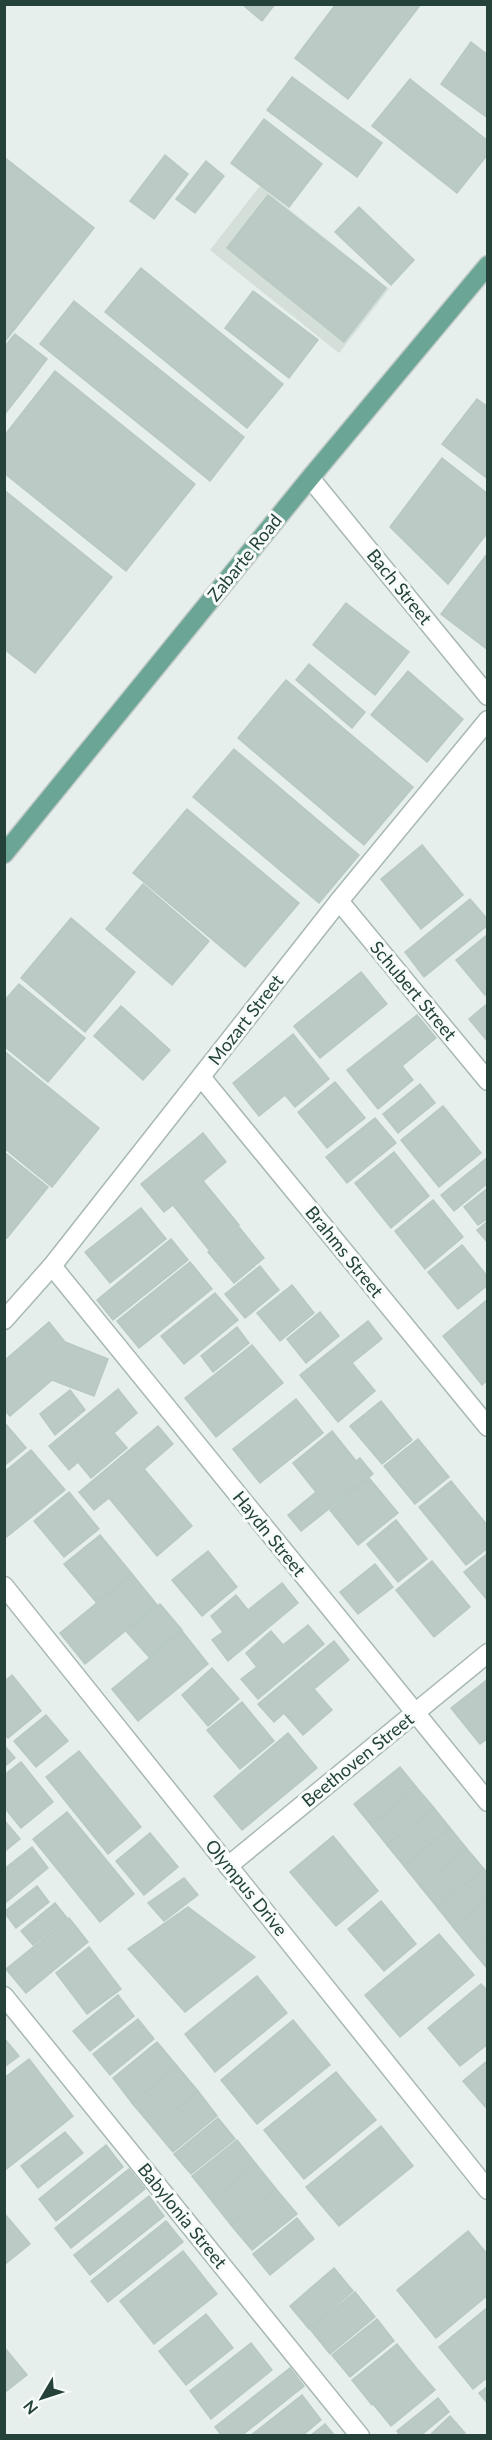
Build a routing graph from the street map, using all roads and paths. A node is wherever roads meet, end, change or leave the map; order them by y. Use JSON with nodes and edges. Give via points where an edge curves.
{"nodes":[{"id":1,"x":488,"y":265,"type":"edge"},
{"id":2,"x":310,"y":478,"type":"junction"},
{"id":3,"x":488,"y":696,"type":"edge"},
{"id":4,"x":488,"y":720,"type":"edge"},
{"id":5,"x":4,"y":854,"type":"edge"},
{"id":6,"x":339,"y":901,"type":"junction"},
{"id":7,"x":201,"y":1077,"type":"junction"},
{"id":8,"x":488,"y":1081,"type":"edge"},
{"id":9,"x":52,"y":1266,"type":"junction"},
{"id":10,"x":4,"y":1320,"type":"edge"},
{"id":11,"x":488,"y":1427,"type":"edge"},
{"id":12,"x":4,"y":1586,"type":"edge"},
{"id":13,"x":488,"y":1653,"type":"edge"},
{"id":14,"x":414,"y":1713,"type":"junction"},
{"id":15,"x":488,"y":1802,"type":"edge"},
{"id":16,"x":228,"y":1866,"type":"junction"},
{"id":17,"x":4,"y":1996,"type":"edge"},
{"id":18,"x":488,"y":2190,"type":"edge"},
{"id":19,"x":360,"y":2436,"type":"edge"}],
"edges":[{"from":1,"to":2,"type":"main road","name":"Zabarte Road"},
{"from":2,"to":3,"type":"street","name":"Bach Street"},
{"from":2,"to":5,"type":"main road","name":"Zabarte Road"},
{"from":4,"to":6,"type":"street","name":"Mozart Street"},
{"from":6,"to":7,"type":"street","name":"Mozart Street"},
{"from":6,"to":8,"type":"street","name":"Schubert Street"},
{"from":7,"to":9,"type":"street","name":"Mozart Street"},
{"from":7,"to":11,"type":"street","name":"Brahms Street"},
{"from":9,"to":10,"type":"street","name":"Mozart Street"},
{"from":9,"to":14,"type":"street","name":"Haydn Street"},
{"from":12,"to":16,"type":"street","name":"Olympus Drive"},
{"from":13,"to":14,"type":"street","name":"Beethoven Street"},
{"from":14,"to":15,"type":"street","name":"Haydn Street"},
{"from":14,"to":16,"type":"street","name":"Beethoven Street"},
{"from":16,"to":18,"type":"street","name":"Olympus Drive"},
{"from":17,"to":19,"type":"street","name":"Babylonia Street"}]}
